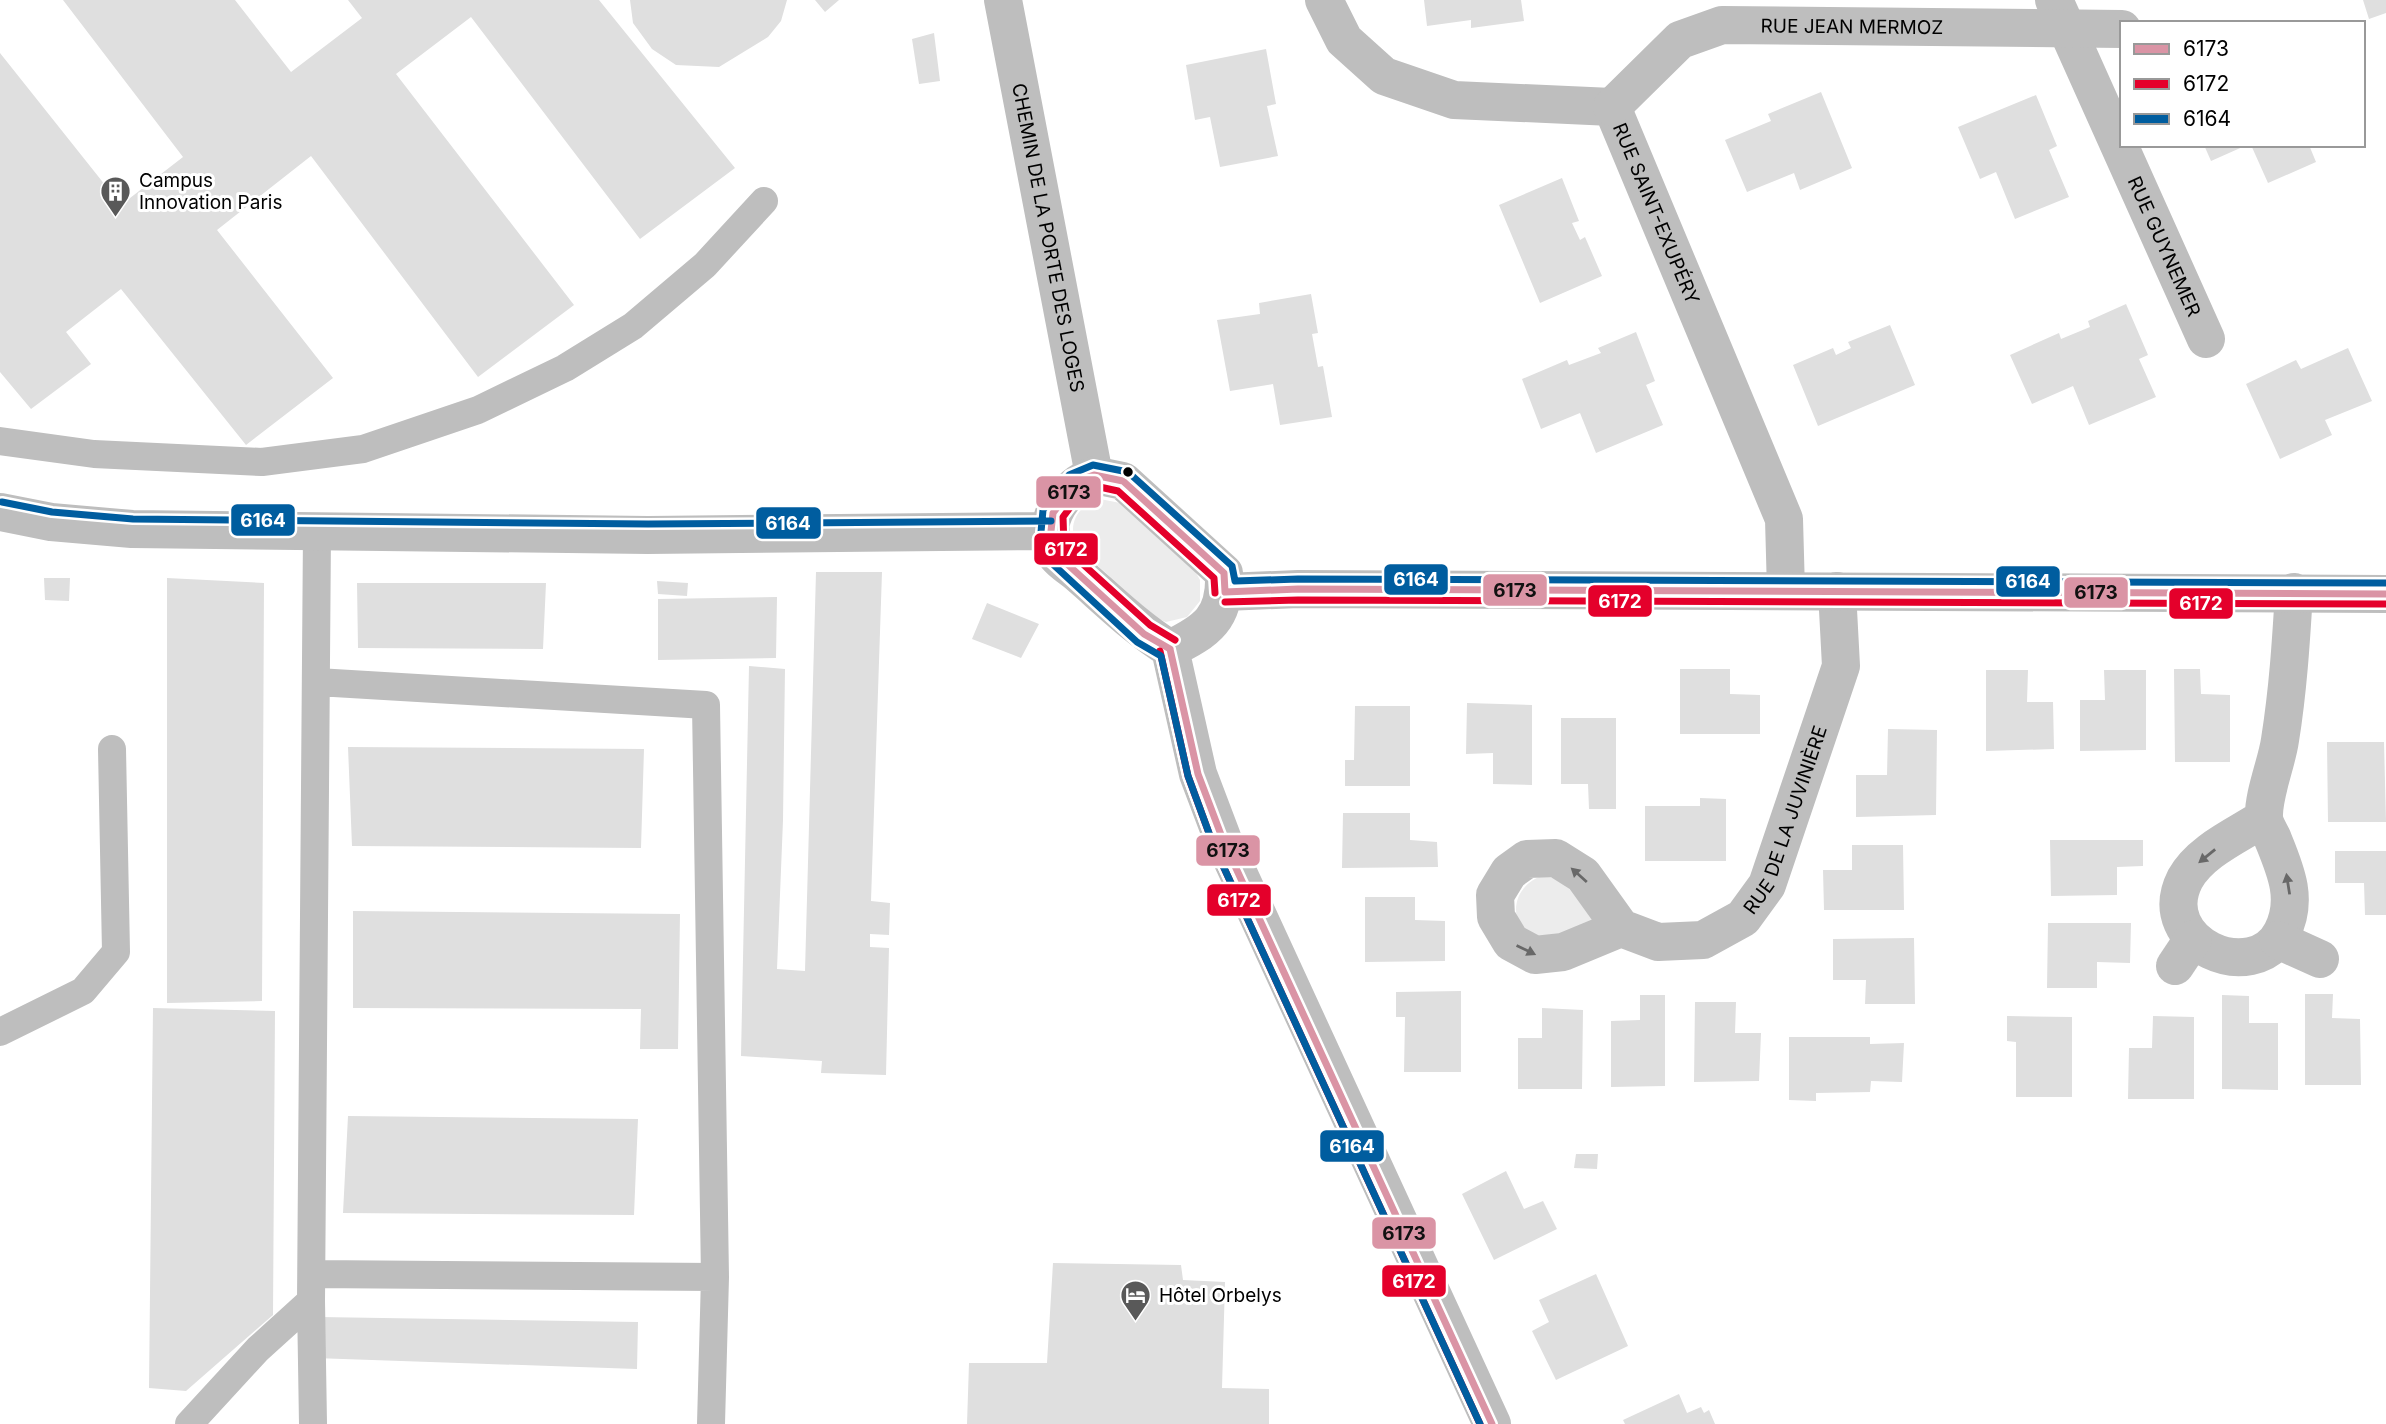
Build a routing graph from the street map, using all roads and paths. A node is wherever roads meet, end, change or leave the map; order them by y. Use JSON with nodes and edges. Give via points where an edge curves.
{"nodes":[{"id":1,"x":1003,"y":0,"type":"edge"},
{"id":2,"x":1324,"y":0,"type":"edge"},
{"id":3,"x":2060,"y":14,"type":"edge"},
{"id":4,"x":2120,"y":29,"type":"edge"},
{"id":5,"x":1612,"y":107,"type":"junction"},
{"id":6,"x":764,"y":201,"type":"dead end"},
{"id":7,"x":2206,"y":340,"type":"dead end"},
{"id":8,"x":0,"y":441,"type":"edge"},
{"id":9,"x":1094,"y":475,"type":"junction"},
{"id":10,"x":0,"y":512,"type":"edge"},
{"id":11,"x":317,"y":531,"type":"junction"},
{"id":12,"x":1051,"y":531,"type":"junction"},
{"id":13,"x":1836,"y":591,"type":"junction"},
{"id":14,"x":1225,"y":592,"type":"junction"},
{"id":15,"x":1786,"y":592,"type":"junction"},
{"id":16,"x":2294,"y":592,"type":"junction"},
{"id":17,"x":2386,"y":594,"type":"edge"},
{"id":18,"x":1170,"y":649,"type":"junction"},
{"id":19,"x":317,"y":682,"type":"junction"},
{"id":20,"x":113,"y":749,"type":"dead end"},
{"id":21,"x":2264,"y":818,"type":"junction"},
{"id":22,"x":1621,"y":928,"type":"dead end"},
{"id":23,"x":2278,"y":940,"type":"junction"},
{"id":24,"x":2320,"y":959,"type":"dead end"},
{"id":25,"x":0,"y":1032,"type":"edge"},
{"id":26,"x":715,"y":1277,"type":"junction"},
{"id":27,"x":312,"y":1287,"type":"junction"},
{"id":28,"x":189,"y":1424,"type":"edge"},
{"id":29,"x":313,"y":1424,"type":"edge"},
{"id":30,"x":711,"y":1424,"type":"edge"},
{"id":31,"x":1492,"y":1424,"type":"edge"}],
"edges":[{"from":1,"to":9,"type":"street","name":"CHEMIN DE LA PORTE DES LOGES"},
{"from":2,"to":5,"type":"street","name":"RUE SAINT-EXUPÉRY","via":[[1344,40],[1384,76],[1454,100]]},
{"from":3,"to":4,"type":"street","name":"RUE JEAN MERMOZ"},
{"from":3,"to":5,"type":"street","name":"RUE JEAN MERMOZ","via":[[1722,25],[1680,40]]},
{"from":3,"to":7,"type":"street","name":"RUE GUYNEMER"},
{"from":5,"to":15,"type":"street","name":"RUE SAINT-EXUPÉRY","via":[[1784,519]]},
{"from":6,"to":8,"type":"lane","via":[[705,265],[633,326],[588,354],[478,410],[363,449],[262,461],[94,454]]},
{"from":9,"to":12,"type":"street","via":[[1077,481],[1053,513]]},
{"from":9,"to":14,"type":"street","via":[[1123,481],[1224,573]]},
{"from":10,"to":11,"type":"street","via":[[132,529]]},
{"from":11,"to":12,"type":"street","via":[[648,536]]},
{"from":11,"to":19,"type":"lane"},
{"from":12,"to":18,"type":"street","via":[[1054,552],[1144,634]]},
{"from":13,"to":15,"type":"street"},
{"from":13,"to":16,"type":"street"},
{"from":13,"to":22,"type":"street","name":"RUE DE LA JUVINIÈRE","via":[[1841,666],[1767,885],[1743,918],[1703,940],[1658,942]]},
{"from":14,"to":15,"type":"street"},
{"from":14,"to":18,"type":"street","via":[[1216,618],[1201,634]]},
{"from":16,"to":17,"type":"street"},
{"from":16,"to":21,"type":"street","via":[[2290,671]]},
{"from":18,"to":31,"type":"street","via":[[1198,774],[1223,839]]},
{"from":19,"to":26,"type":"lane","via":[[706,705]]},
{"from":19,"to":27,"type":"lane"},
{"from":20,"to":25,"type":"lane","via":[[116,952],[83,991]]},
{"from":23,"to":21,"type":"street","one_way":true,"via":[[2290,917],[2290,882]]},
{"from":21,"to":23,"type":"street","one_way":true,"via":[[2205,856],[2186,878],[2178,902],[2180,924],[2184,953],[2232,958],[2258,954]]},
{"from":23,"to":24,"type":"street"},
{"from":26,"to":27,"type":"lane"},
{"from":26,"to":30,"type":"lane"},
{"from":27,"to":28,"type":"lane"},
{"from":27,"to":29,"type":"lane"}]}
